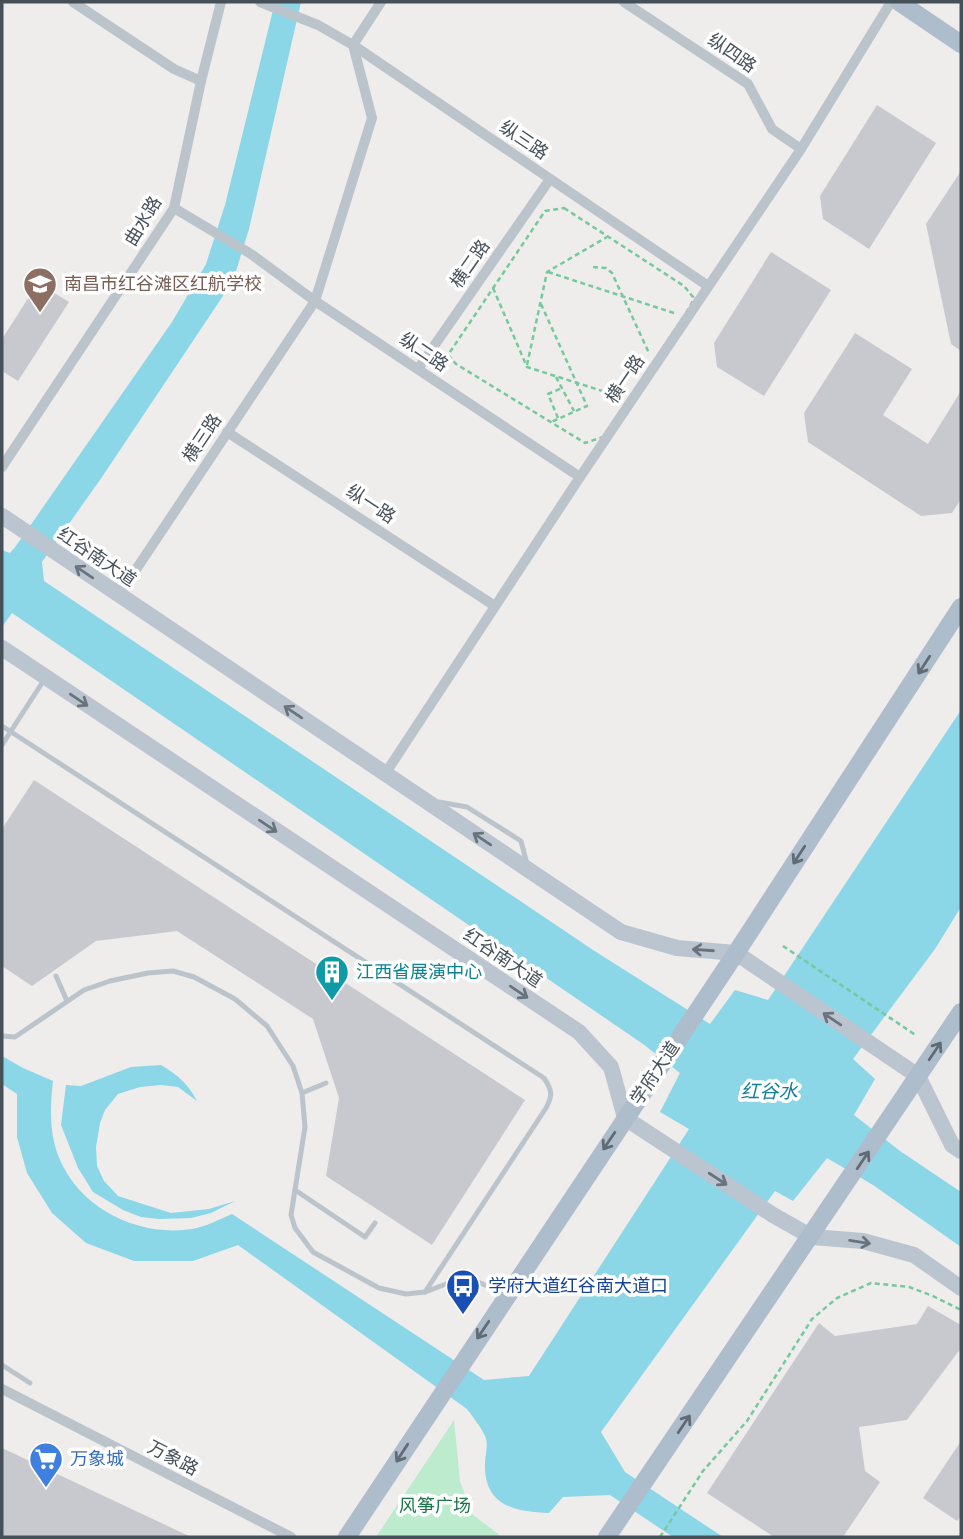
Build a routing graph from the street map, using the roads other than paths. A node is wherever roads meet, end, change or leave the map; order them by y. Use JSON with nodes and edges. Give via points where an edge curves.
{"nodes":[{"id":1,"x":73,"y":2,"type":"edge"},
{"id":2,"x":221,"y":2,"type":"edge"},
{"id":3,"x":381,"y":2,"type":"edge"},
{"id":4,"x":624,"y":2,"type":"edge"},
{"id":5,"x":891,"y":2,"type":"edge"},
{"id":6,"x":899,"y":2,"type":"edge"},
{"id":7,"x":262,"y":4,"type":"edge"},
{"id":8,"x":956,"y":39,"type":"edge"},
{"id":9,"x":353,"y":45,"type":"junction"},
{"id":10,"x":201,"y":81,"type":"junction"},
{"id":11,"x":801,"y":149,"type":"junction"},
{"id":12,"x":550,"y":179,"type":"junction"},
{"id":13,"x":174,"y":208,"type":"junction"},
{"id":14,"x":708,"y":286,"type":"junction"},
{"id":15,"x":315,"y":301,"type":"junction"},
{"id":16,"x":418,"y":369,"type":"junction"},
{"id":17,"x":227,"y":432,"type":"junction"},
{"id":18,"x":2,"y":467,"type":"edge"},
{"id":19,"x":580,"y":477,"type":"junction"},
{"id":20,"x":2,"y":516,"type":"edge"},
{"id":21,"x":119,"y":595,"type":"junction"},
{"id":22,"x":495,"y":606,"type":"junction"},
{"id":23,"x":961,"y":607,"type":"edge"},
{"id":24,"x":2,"y":648,"type":"edge"},
{"id":25,"x":46,"y":678,"type":"junction"},
{"id":26,"x":2,"y":726,"type":"edge"},
{"id":27,"x":10,"y":732,"type":"junction"},
{"id":28,"x":2,"y":745,"type":"edge"},
{"id":29,"x":385,"y":774,"type":"junction"},
{"id":30,"x":736,"y":953,"type":"junction"},
{"id":31,"x":56,"y":976,"type":"dead end"},
{"id":32,"x":67,"y":1001,"type":"junction"},
{"id":33,"x":961,"y":1012,"type":"edge"},
{"id":34,"x":2,"y":1036,"type":"edge"},
{"id":35,"x":918,"y":1076,"type":"junction"},
{"id":36,"x":326,"y":1083,"type":"dead end"},
{"id":37,"x":302,"y":1093,"type":"junction"},
{"id":38,"x":625,"y":1118,"type":"junction"},
{"id":39,"x":961,"y":1151,"type":"edge"},
{"id":40,"x":295,"y":1190,"type":"junction"},
{"id":41,"x":375,"y":1223,"type":"dead end"},
{"id":42,"x":812,"y":1237,"type":"junction"},
{"id":43,"x":961,"y":1288,"type":"edge"},
{"id":44,"x":425,"y":1292,"type":"junction"},
{"id":45,"x":507,"y":1294,"type":"junction"},
{"id":46,"x":2,"y":1365,"type":"edge"},
{"id":47,"x":30,"y":1383,"type":"dead end"},
{"id":48,"x":2,"y":1389,"type":"edge"},
{"id":49,"x":291,"y":1537,"type":"edge"},
{"id":50,"x":347,"y":1537,"type":"edge"},
{"id":51,"x":607,"y":1537,"type":"edge"}],
"edges":[{"from":1,"to":10,"type":"street","via":[[174,69]]},
{"from":2,"to":10,"type":"street","name":"曲水路"},
{"from":3,"to":9,"type":"street"},
{"from":4,"to":11,"type":"street","name":"纵四路","via":[[748,84],[772,129]]},
{"from":5,"to":11,"type":"street","name":"横一路"},
{"from":6,"to":8,"type":"main road"},
{"from":7,"to":9,"type":"street","name":"纵三路","via":[[318,25]]},
{"from":9,"to":12,"type":"street","name":"纵三路"},
{"from":9,"to":15,"type":"street","name":"横三路","via":[[372,118]]},
{"from":10,"to":13,"type":"street","name":"曲水路"},
{"from":11,"to":14,"type":"street","name":"横一路"},
{"from":12,"to":14,"type":"street","name":"纵三路"},
{"from":12,"to":16,"type":"street","name":"横二路"},
{"from":13,"to":15,"type":"street","name":"纵二路","via":[[251,254]]},
{"from":13,"to":18,"type":"street","name":"曲水路"},
{"from":14,"to":19,"type":"street","name":"横一路"},
{"from":15,"to":16,"type":"street","name":"纵二路"},
{"from":15,"to":17,"type":"street","name":"横三路"},
{"from":16,"to":19,"type":"street","name":"纵二路"},
{"from":17,"to":21,"type":"street","name":"横三路"},
{"from":17,"to":22,"type":"street","name":"纵一路"},
{"from":19,"to":22,"type":"street","name":"横一路"},
{"from":21,"to":20,"type":"main road","name":"红谷南大道","one_way":true},
{"from":29,"to":21,"type":"main road","name":"红谷南大道","one_way":true},
{"from":22,"to":29,"type":"street","name":"横一路"},
{"from":23,"to":30,"type":"main road","name":"学府大道","one_way":true},
{"from":24,"to":25,"type":"main road","name":"红谷南大道"},
{"from":25,"to":27,"type":"lane"},
{"from":25,"to":38,"type":"main road","name":"红谷南大道","one_way":true,"via":[[579,1032],[611,1068]]},
{"from":26,"to":27,"type":"lane"},
{"from":27,"to":28,"type":"lane"},
{"from":27,"to":44,"type":"lane","via":[[544,1078],[551,1089],[546,1108]]},
{"from":30,"to":29,"type":"main road","name":"红谷南大道","one_way":true,"via":[[677,948],[621,932]]},
{"from":35,"to":30,"type":"main road","name":"红谷南大道","one_way":true},
{"from":30,"to":38,"type":"main road","name":"学府大道"},
{"from":31,"to":32,"type":"lane"},
{"from":32,"to":34,"type":"lane","via":[[15,1037]]},
{"from":32,"to":37,"type":"lane","via":[[97,985],[148,973],[173,971],[194,977],[234,999],[267,1026],[293,1066]]},
{"from":35,"to":33,"type":"main road","one_way":true},
{"from":35,"to":39,"type":"main road","via":[[952,1145]]},
{"from":42,"to":35,"type":"main road","one_way":true},
{"from":36,"to":37,"type":"lane"},
{"from":37,"to":40,"type":"lane","via":[[305,1127]]},
{"from":38,"to":42,"type":"main road","one_way":true},
{"from":38,"to":45,"type":"main road","name":"学府大道","one_way":true},
{"from":40,"to":41,"type":"lane","via":[[365,1237]]},
{"from":40,"to":44,"type":"lane","via":[[291,1215],[313,1252],[379,1288],[406,1294]]},
{"from":42,"to":43,"type":"main road","one_way":true,"via":[[863,1241],[914,1255]]},
{"from":51,"to":42,"type":"main road","one_way":true},
{"from":44,"to":45,"type":"lane","via":[[462,1278]]},
{"from":45,"to":50,"type":"main road","name":"学府大道","one_way":true},
{"from":46,"to":47,"type":"lane"},
{"from":48,"to":49,"type":"street","name":"万象路"}]}
